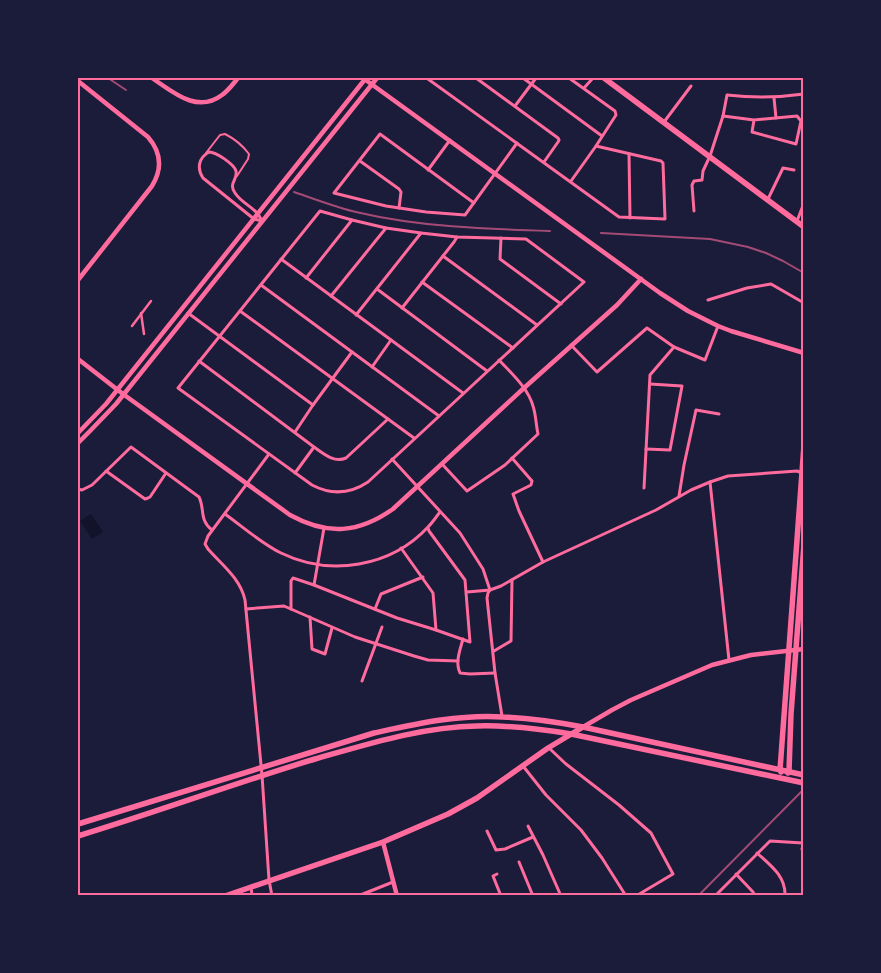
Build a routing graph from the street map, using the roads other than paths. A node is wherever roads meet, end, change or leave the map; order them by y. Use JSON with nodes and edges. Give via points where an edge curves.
{"nodes":[{"id":1,"x":152,"y":78,"type":"edge"},
{"id":2,"x":238,"y":78,"type":"edge"},
{"id":3,"x":365,"y":78,"type":"edge"},
{"id":4,"x":377,"y":78,"type":"edge"},
{"id":5,"x":427,"y":78,"type":"edge"},
{"id":6,"x":476,"y":78,"type":"edge"},
{"id":7,"x":523,"y":78,"type":"edge"},
{"id":8,"x":536,"y":78,"type":"edge"},
{"id":9,"x":569,"y":78,"type":"edge"},
{"id":10,"x":593,"y":78,"type":"edge"},
{"id":11,"x":604,"y":78,"type":"edge"},
{"id":12,"x":78,"y":82,"type":"edge"},
{"id":13,"x":372,"y":84,"type":"junction"},
{"id":14,"x":532,"y":84,"type":"junction"},
{"id":15,"x":692,"y":86,"type":"dead end"},
{"id":16,"x":584,"y":88,"type":"junction"},
{"id":17,"x":804,"y":94,"type":"edge"},
{"id":18,"x":774,"y":98,"type":"junction"},
{"id":19,"x":515,"y":106,"type":"junction"},
{"id":20,"x":723,"y":116,"type":"junction"},
{"id":21,"x":776,"y":118,"type":"junction"},
{"id":22,"x":754,"y":120,"type":"junction"},
{"id":23,"x":664,"y":122,"type":"junction"},
{"id":24,"x":602,"y":136,"type":"junction"},
{"id":25,"x":450,"y":140,"type":"junction"},
{"id":26,"x":517,"y":143,"type":"junction"},
{"id":27,"x":596,"y":146,"type":"junction"},
{"id":28,"x":628,"y":154,"type":"junction"},
{"id":29,"x":205,"y":155,"type":"junction"},
{"id":30,"x":710,"y":156,"type":"junction"},
{"id":31,"x":360,"y":161,"type":"junction"},
{"id":32,"x":544,"y":162,"type":"junction"},
{"id":33,"x":428,"y":170,"type":"junction"},
{"id":34,"x":794,"y":170,"type":"dead end"},
{"id":35,"x":496,"y":173,"type":"junction"},
{"id":36,"x":236,"y":176,"type":"junction"},
{"id":37,"x":571,"y":181,"type":"junction"},
{"id":38,"x":768,"y":200,"type":"junction"},
{"id":39,"x":474,"y":203,"type":"junction"},
{"id":40,"x":804,"y":203,"type":"edge"},
{"id":41,"x":400,"y":208,"type":"junction"},
{"id":42,"x":694,"y":210,"type":"dead end"},
{"id":43,"x":258,"y":213,"type":"junction"},
{"id":44,"x":630,"y":218,"type":"junction"},
{"id":45,"x":254,"y":219,"type":"junction"},
{"id":46,"x":352,"y":220,"type":"junction"},
{"id":47,"x":262,"y":221,"type":"junction"},
{"id":48,"x":796,"y":222,"type":"junction"},
{"id":49,"x":804,"y":227,"type":"edge"},
{"id":50,"x":386,"y":228,"type":"junction"},
{"id":51,"x":421,"y":233,"type":"junction"},
{"id":52,"x":457,"y":236,"type":"junction"},
{"id":53,"x":501,"y":238,"type":"junction"},
{"id":54,"x":443,"y":256,"type":"junction"},
{"id":55,"x":281,"y":259,"type":"junction"},
{"id":56,"x":306,"y":278,"type":"junction"},
{"id":57,"x":640,"y":279,"type":"junction"},
{"id":58,"x":78,"y":280,"type":"edge"},
{"id":59,"x":422,"y":282,"type":"junction"},
{"id":60,"x":261,"y":285,"type":"junction"},
{"id":61,"x":377,"y":289,"type":"junction"},
{"id":62,"x":331,"y":296,"type":"junction"},
{"id":63,"x":708,"y":300,"type":"dead end"},
{"id":64,"x":150,"y":301,"type":"dead end"},
{"id":65,"x":804,"y":303,"type":"edge"},
{"id":66,"x":560,"y":304,"type":"junction"},
{"id":67,"x":402,"y":308,"type":"junction"},
{"id":68,"x":240,"y":311,"type":"junction"},
{"id":69,"x":142,"y":313,"type":"junction"},
{"id":70,"x":188,"y":313,"type":"junction"},
{"id":71,"x":356,"y":315,"type":"junction"},
{"id":72,"x":537,"y":325,"type":"junction"},
{"id":73,"x":132,"y":326,"type":"dead end"},
{"id":74,"x":718,"y":326,"type":"junction"},
{"id":75,"x":144,"y":334,"type":"dead end"},
{"id":76,"x":220,"y":336,"type":"junction"},
{"id":77,"x":391,"y":340,"type":"junction"},
{"id":78,"x":571,"y":345,"type":"junction"},
{"id":79,"x":674,"y":347,"type":"junction"},
{"id":80,"x":513,"y":348,"type":"junction"},
{"id":81,"x":352,"y":352,"type":"junction"},
{"id":82,"x":804,"y":353,"type":"edge"},
{"id":83,"x":78,"y":359,"type":"edge"},
{"id":84,"x":499,"y":360,"type":"junction"},
{"id":85,"x":199,"y":362,"type":"junction"},
{"id":86,"x":372,"y":367,"type":"junction"},
{"id":87,"x":488,"y":370,"type":"junction"},
{"id":88,"x":333,"y":379,"type":"junction"},
{"id":89,"x":650,"y":384,"type":"junction"},
{"id":90,"x":524,"y":388,"type":"junction"},
{"id":91,"x":117,"y":390,"type":"junction"},
{"id":92,"x":463,"y":393,"type":"junction"},
{"id":93,"x":124,"y":394,"type":"junction"},
{"id":94,"x":313,"y":405,"type":"junction"},
{"id":95,"x":719,"y":414,"type":"dead end"},
{"id":96,"x":439,"y":416,"type":"junction"},
{"id":97,"x":388,"y":419,"type":"junction"},
{"id":98,"x":295,"y":432,"type":"junction"},
{"id":99,"x":78,"y":433,"type":"edge"},
{"id":100,"x":414,"y":438,"type":"junction"},
{"id":101,"x":78,"y":443,"type":"edge"},
{"id":102,"x":804,"y":444,"type":"edge"},
{"id":103,"x":314,"y":447,"type":"junction"},
{"id":104,"x":646,"y":449,"type":"junction"},
{"id":105,"x":268,"y":454,"type":"junction"},
{"id":106,"x":512,"y":458,"type":"junction"},
{"id":107,"x":392,"y":459,"type":"junction"},
{"id":108,"x":442,"y":464,"type":"junction"},
{"id":109,"x":106,"y":471,"type":"junction"},
{"id":110,"x":166,"y":473,"type":"junction"},
{"id":111,"x":295,"y":473,"type":"junction"},
{"id":112,"x":803,"y":473,"type":"edge"},
{"id":113,"x":710,"y":482,"type":"junction"},
{"id":114,"x":246,"y":484,"type":"junction"},
{"id":115,"x":418,"y":487,"type":"junction"},
{"id":116,"x":644,"y":488,"type":"dead end"},
{"id":117,"x":78,"y":489,"type":"edge"},
{"id":118,"x":679,"y":497,"type":"junction"},
{"id":119,"x":440,"y":512,"type":"junction"},
{"id":120,"x":225,"y":514,"type":"junction"},
{"id":121,"x":324,"y":528,"type":"junction"},
{"id":122,"x":428,"y":528,"type":"junction"},
{"id":123,"x":212,"y":530,"type":"junction"},
{"id":124,"x":804,"y":544,"type":"edge"},
{"id":125,"x":402,"y":548,"type":"junction"},
{"id":126,"x":543,"y":562,"type":"junction"},
{"id":127,"x":317,"y":565,"type":"junction"},
{"id":128,"x":422,"y":577,"type":"junction"},
{"id":129,"x":512,"y":580,"type":"junction"},
{"id":130,"x":314,"y":585,"type":"junction"},
{"id":131,"x":490,"y":590,"type":"junction"},
{"id":132,"x":467,"y":592,"type":"junction"},
{"id":133,"x":246,"y":609,"type":"junction"},
{"id":134,"x":292,"y":609,"type":"junction"},
{"id":135,"x":375,"y":610,"type":"junction"},
{"id":136,"x":310,"y":617,"type":"junction"},
{"id":137,"x":382,"y":627,"type":"dead end"},
{"id":138,"x":332,"y":628,"type":"junction"},
{"id":139,"x":436,"y":630,"type":"junction"},
{"id":140,"x":463,"y":639,"type":"junction"},
{"id":141,"x":376,"y":643,"type":"junction"},
{"id":142,"x":804,"y":649,"type":"edge"},
{"id":143,"x":792,"y":650,"type":"junction"},
{"id":144,"x":494,"y":651,"type":"junction"},
{"id":145,"x":729,"y":660,"type":"junction"},
{"id":146,"x":458,"y":661,"type":"junction"},
{"id":147,"x":495,"y":673,"type":"junction"},
{"id":148,"x":362,"y":681,"type":"dead end"},
{"id":149,"x":502,"y":716,"type":"junction"},
{"id":150,"x":583,"y":727,"type":"junction"},
{"id":151,"x":571,"y":734,"type":"junction"},
{"id":152,"x":548,"y":748,"type":"junction"},
{"id":153,"x":522,"y":766,"type":"junction"},
{"id":154,"x":262,"y":768,"type":"junction"},
{"id":155,"x":780,"y":770,"type":"junction"},
{"id":156,"x":789,"y":771,"type":"junction"},
{"id":157,"x":262,"y":775,"type":"junction"},
{"id":158,"x":804,"y":775,"type":"edge"},
{"id":159,"x":784,"y":779,"type":"junction"},
{"id":160,"x":803,"y":783,"type":"edge"},
{"id":161,"x":78,"y":824,"type":"edge"},
{"id":162,"x":528,"y":826,"type":"dead end"},
{"id":163,"x":487,"y":831,"type":"dead end"},
{"id":164,"x":78,"y":836,"type":"edge"},
{"id":165,"x":533,"y":837,"type":"junction"},
{"id":166,"x":383,"y":842,"type":"junction"},
{"id":167,"x":803,"y":843,"type":"edge"},
{"id":168,"x":757,"y":853,"type":"junction"},
{"id":169,"x":804,"y":853,"type":"edge"},
{"id":170,"x":519,"y":862,"type":"dead end"},
{"id":171,"x":497,"y":874,"type":"dead end"},
{"id":172,"x":736,"y":874,"type":"junction"},
{"id":173,"x":269,"y":880,"type":"junction"},
{"id":174,"x":394,"y":882,"type":"junction"},
{"id":175,"x":251,"y":886,"type":"junction"},
{"id":176,"x":227,"y":895,"type":"edge"},
{"id":177,"x":717,"y":895,"type":"edge"},
{"id":178,"x":252,"y":896,"type":"edge"},
{"id":179,"x":272,"y":896,"type":"edge"},
{"id":180,"x":358,"y":896,"type":"edge"},
{"id":181,"x":397,"y":896,"type":"edge"},
{"id":182,"x":501,"y":896,"type":"edge"},
{"id":183,"x":533,"y":896,"type":"edge"},
{"id":184,"x":561,"y":896,"type":"edge"},
{"id":185,"x":626,"y":896,"type":"edge"},
{"id":186,"x":636,"y":896,"type":"edge"},
{"id":187,"x":755,"y":896,"type":"edge"},
{"id":188,"x":785,"y":896,"type":"edge"}],
"edges":[{"from":1,"to":2,"type":"street","via":[[178,96],[205,102],[221,96]]},
{"from":3,"to":13,"type":"street"},
{"from":3,"to":43,"type":"street"},
{"from":4,"to":13,"type":"street"},
{"from":5,"to":26,"type":"street"},
{"from":6,"to":19,"type":"street"},
{"from":7,"to":14,"type":"street"},
{"from":8,"to":14,"type":"street"},
{"from":9,"to":16,"type":"street"},
{"from":10,"to":16,"type":"street"},
{"from":11,"to":23,"type":"highway"},
{"from":12,"to":58,"type":"street","via":[[148,136],[156,147],[159,165],[152,186]]},
{"from":13,"to":25,"type":"street"},
{"from":13,"to":47,"type":"street"},
{"from":14,"to":19,"type":"street"},
{"from":14,"to":24,"type":"street"},
{"from":15,"to":23,"type":"street"},
{"from":16,"to":24,"type":"street","via":[[616,113]]},
{"from":17,"to":18,"type":"street"},
{"from":18,"to":20,"type":"street","via":[[727,95]]},
{"from":18,"to":21,"type":"street"},
{"from":19,"to":32,"type":"street","via":[[559,140]]},
{"from":20,"to":22,"type":"street"},
{"from":20,"to":30,"type":"street"},
{"from":21,"to":22,"type":"street"},
{"from":21,"to":22,"type":"street","via":[[797,116],[801,121],[796,144],[752,132]]},
{"from":23,"to":30,"type":"highway"},
{"from":24,"to":27,"type":"street"},
{"from":25,"to":33,"type":"street"},
{"from":25,"to":35,"type":"street"},
{"from":26,"to":32,"type":"street"},
{"from":26,"to":35,"type":"street"},
{"from":27,"to":28,"type":"street"},
{"from":27,"to":37,"type":"street"},
{"from":28,"to":44,"type":"street"},
{"from":28,"to":44,"type":"street","via":[[663,163],[664,219]]},
{"from":29,"to":36,"type":"street","via":[[216,153],[234,166]]},
{"from":29,"to":36,"type":"lane","via":[[220,135],[230,137],[249,154]]},
{"from":29,"to":45,"type":"street","via":[[199,164],[203,178]]},
{"from":30,"to":38,"type":"highway"},
{"from":30,"to":42,"type":"street","via":[[702,180],[693,183]]},
{"from":31,"to":33,"type":"street","via":[[380,134]]},
{"from":31,"to":41,"type":"street","via":[[400,189]]},
{"from":31,"to":41,"type":"street","via":[[334,193]]},
{"from":32,"to":37,"type":"street"},
{"from":33,"to":39,"type":"street"},
{"from":34,"to":38,"type":"street","via":[[783,168]]},
{"from":35,"to":39,"type":"street"},
{"from":35,"to":57,"type":"street"},
{"from":36,"to":43,"type":"street","via":[[233,181],[236,194]]},
{"from":37,"to":44,"type":"street","via":[[619,217]]},
{"from":38,"to":48,"type":"highway"},
{"from":39,"to":41,"type":"street","via":[[465,215]]},
{"from":40,"to":48,"type":"street"},
{"from":43,"to":45,"type":"street"},
{"from":43,"to":47,"type":"street"},
{"from":45,"to":47,"type":"street"},
{"from":45,"to":91,"type":"street"},
{"from":46,"to":50,"type":"street"},
{"from":46,"to":55,"type":"street","via":[[320,211]]},
{"from":46,"to":56,"type":"street"},
{"from":47,"to":70,"type":"street"},
{"from":48,"to":49,"type":"highway"},
{"from":50,"to":51,"type":"street"},
{"from":50,"to":62,"type":"street"},
{"from":51,"to":52,"type":"street"},
{"from":51,"to":61,"type":"street"},
{"from":52,"to":53,"type":"street"},
{"from":52,"to":54,"type":"street"},
{"from":53,"to":66,"type":"street","via":[[500,259]]},
{"from":53,"to":66,"type":"street","via":[[526,239],[584,282]]},
{"from":54,"to":59,"type":"street"},
{"from":54,"to":72,"type":"street"},
{"from":55,"to":56,"type":"street"},
{"from":55,"to":60,"type":"street"},
{"from":56,"to":62,"type":"street"},
{"from":57,"to":74,"type":"street","via":[[688,311]]},
{"from":57,"to":78,"type":"street","via":[[617,305]]},
{"from":59,"to":67,"type":"street"},
{"from":59,"to":80,"type":"street"},
{"from":60,"to":68,"type":"street"},
{"from":60,"to":81,"type":"street"},
{"from":61,"to":67,"type":"street"},
{"from":61,"to":71,"type":"street"},
{"from":62,"to":71,"type":"street"},
{"from":63,"to":65,"type":"street","via":[[771,284]]},
{"from":64,"to":69,"type":"street"},
{"from":66,"to":72,"type":"street"},
{"from":67,"to":87,"type":"street"},
{"from":68,"to":76,"type":"street"},
{"from":68,"to":88,"type":"street"},
{"from":69,"to":73,"type":"street"},
{"from":69,"to":75,"type":"street"},
{"from":70,"to":76,"type":"street"},
{"from":70,"to":93,"type":"street"},
{"from":71,"to":77,"type":"street"},
{"from":72,"to":80,"type":"street"},
{"from":74,"to":79,"type":"street","via":[[705,360]]},
{"from":74,"to":82,"type":"street"},
{"from":76,"to":85,"type":"street"},
{"from":76,"to":94,"type":"street"},
{"from":77,"to":86,"type":"street"},
{"from":77,"to":92,"type":"street"},
{"from":78,"to":79,"type":"street","via":[[597,372],[647,328]]},
{"from":78,"to":90,"type":"street"},
{"from":79,"to":89,"type":"street","via":[[650,375]]},
{"from":80,"to":84,"type":"street"},
{"from":81,"to":86,"type":"street"},
{"from":81,"to":88,"type":"street"},
{"from":83,"to":91,"type":"street"},
{"from":84,"to":87,"type":"street"},
{"from":84,"to":90,"type":"street"},
{"from":85,"to":98,"type":"street"},
{"from":85,"to":105,"type":"street","via":[[178,388]]},
{"from":86,"to":96,"type":"street"},
{"from":87,"to":92,"type":"street"},
{"from":88,"to":94,"type":"street"},
{"from":88,"to":97,"type":"street"},
{"from":89,"to":104,"type":"street"},
{"from":89,"to":104,"type":"street","via":[[682,386],[670,450]]},
{"from":90,"to":106,"type":"street","via":[[534,406],[538,434]]},
{"from":90,"to":108,"type":"street"},
{"from":91,"to":93,"type":"street"},
{"from":91,"to":99,"type":"street"},
{"from":92,"to":96,"type":"street"},
{"from":93,"to":101,"type":"street"},
{"from":93,"to":114,"type":"street"},
{"from":94,"to":98,"type":"street"},
{"from":95,"to":118,"type":"street","via":[[696,410]]},
{"from":96,"to":100,"type":"street"},
{"from":97,"to":100,"type":"street"},
{"from":97,"to":103,"type":"street","via":[[343,459],[330,458]]},
{"from":98,"to":103,"type":"street"},
{"from":100,"to":107,"type":"street"},
{"from":102,"to":112,"type":"highway"},
{"from":103,"to":111,"type":"street"},
{"from":104,"to":116,"type":"street"},
{"from":105,"to":111,"type":"street"},
{"from":105,"to":114,"type":"street"},
{"from":106,"to":108,"type":"street","via":[[466,492]]},
{"from":106,"to":126,"type":"street","via":[[532,481],[532,485],[513,494]]},
{"from":107,"to":111,"type":"street","via":[[362,486],[340,492],[319,489]]},
{"from":107,"to":115,"type":"street"},
{"from":108,"to":115,"type":"street"},
{"from":109,"to":110,"type":"street","via":[[131,447]]},
{"from":109,"to":110,"type":"street","via":[[144,499],[150,496]]},
{"from":109,"to":117,"type":"street","via":[[86,489]]},
{"from":110,"to":123,"type":"street","via":[[201,498],[202,515]]},
{"from":112,"to":113,"type":"street","via":[[728,476]]},
{"from":112,"to":143,"type":"highway"},
{"from":113,"to":118,"type":"street"},
{"from":113,"to":145,"type":"street"},
{"from":114,"to":120,"type":"street"},
{"from":114,"to":121,"type":"street","via":[[290,516]]},
{"from":115,"to":119,"type":"street"},
{"from":115,"to":121,"type":"street","via":[[381,518],[368,524],[354,528]]},
{"from":118,"to":126,"type":"street"},
{"from":119,"to":122,"type":"street"},
{"from":119,"to":131,"type":"street","via":[[476,556]]},
{"from":120,"to":123,"type":"street"},
{"from":120,"to":127,"type":"street","via":[[280,552]]},
{"from":121,"to":127,"type":"street"},
{"from":122,"to":125,"type":"street"},
{"from":122,"to":132,"type":"street","via":[[465,580]]},
{"from":123,"to":133,"type":"street","via":[[206,547],[236,579],[244,592]]},
{"from":124,"to":143,"type":"highway"},
{"from":125,"to":127,"type":"street","via":[[383,558],[360,564]]},
{"from":125,"to":128,"type":"street"},
{"from":126,"to":129,"type":"street"},
{"from":127,"to":130,"type":"street"},
{"from":128,"to":135,"type":"street","via":[[381,594]]},
{"from":128,"to":139,"type":"street","via":[[433,592]]},
{"from":129,"to":131,"type":"street"},
{"from":129,"to":144,"type":"street","via":[[511,640]]},
{"from":130,"to":134,"type":"street","via":[[293,578]]},
{"from":130,"to":135,"type":"street"},
{"from":131,"to":132,"type":"street"},
{"from":131,"to":144,"type":"street","via":[[487,598]]},
{"from":132,"to":140,"type":"street","via":[[470,642]]},
{"from":133,"to":134,"type":"street","via":[[284,606]]},
{"from":133,"to":154,"type":"street"},
{"from":134,"to":136,"type":"street"},
{"from":135,"to":139,"type":"street"},
{"from":136,"to":138,"type":"street"},
{"from":136,"to":138,"type":"street","via":[[312,649],[326,654]]},
{"from":137,"to":141,"type":"street"},
{"from":138,"to":141,"type":"street"},
{"from":139,"to":140,"type":"street"},
{"from":140,"to":146,"type":"street"},
{"from":141,"to":146,"type":"street","via":[[428,660]]},
{"from":141,"to":148,"type":"street"},
{"from":142,"to":143,"type":"street"},
{"from":143,"to":145,"type":"street"},
{"from":143,"to":155,"type":"highway"},
{"from":143,"to":156,"type":"highway"},
{"from":144,"to":147,"type":"street"},
{"from":145,"to":150,"type":"street","via":[[668,683]]},
{"from":146,"to":147,"type":"street","via":[[460,673]]},
{"from":147,"to":149,"type":"street"},
{"from":149,"to":150,"type":"highway"},
{"from":149,"to":154,"type":"highway","via":[[420,723],[374,733]]},
{"from":150,"to":151,"type":"highway"},
{"from":150,"to":155,"type":"highway"},
{"from":151,"to":152,"type":"highway"},
{"from":151,"to":157,"type":"highway","via":[[494,726],[436,730],[370,743]]},
{"from":151,"to":159,"type":"highway"},
{"from":152,"to":153,"type":"highway"},
{"from":152,"to":186,"type":"street","via":[[651,833],[673,874]]},
{"from":153,"to":166,"type":"highway","via":[[460,808]]},
{"from":153,"to":185,"type":"street","via":[[581,830]]},
{"from":154,"to":157,"type":"street"},
{"from":154,"to":161,"type":"highway"},
{"from":155,"to":156,"type":"highway"},
{"from":155,"to":159,"type":"highway"},
{"from":156,"to":158,"type":"highway"},
{"from":156,"to":159,"type":"highway"},
{"from":157,"to":164,"type":"highway"},
{"from":157,"to":173,"type":"street"},
{"from":159,"to":160,"type":"highway"},
{"from":162,"to":165,"type":"street"},
{"from":163,"to":165,"type":"street","via":[[496,850]]},
{"from":165,"to":184,"type":"street"},
{"from":166,"to":173,"type":"highway"},
{"from":166,"to":174,"type":"street"},
{"from":167,"to":168,"type":"street","via":[[770,841]]},
{"from":167,"to":169,"type":"street"},
{"from":168,"to":172,"type":"street"},
{"from":168,"to":188,"type":"street","via":[[782,879]]},
{"from":170,"to":183,"type":"street"},
{"from":171,"to":182,"type":"street","via":[[493,876]]},
{"from":172,"to":177,"type":"street"},
{"from":172,"to":187,"type":"street"},
{"from":173,"to":175,"type":"highway"},
{"from":173,"to":179,"type":"street"},
{"from":174,"to":180,"type":"street"},
{"from":174,"to":181,"type":"street"},
{"from":175,"to":176,"type":"highway"},
{"from":175,"to":178,"type":"street"}]}
